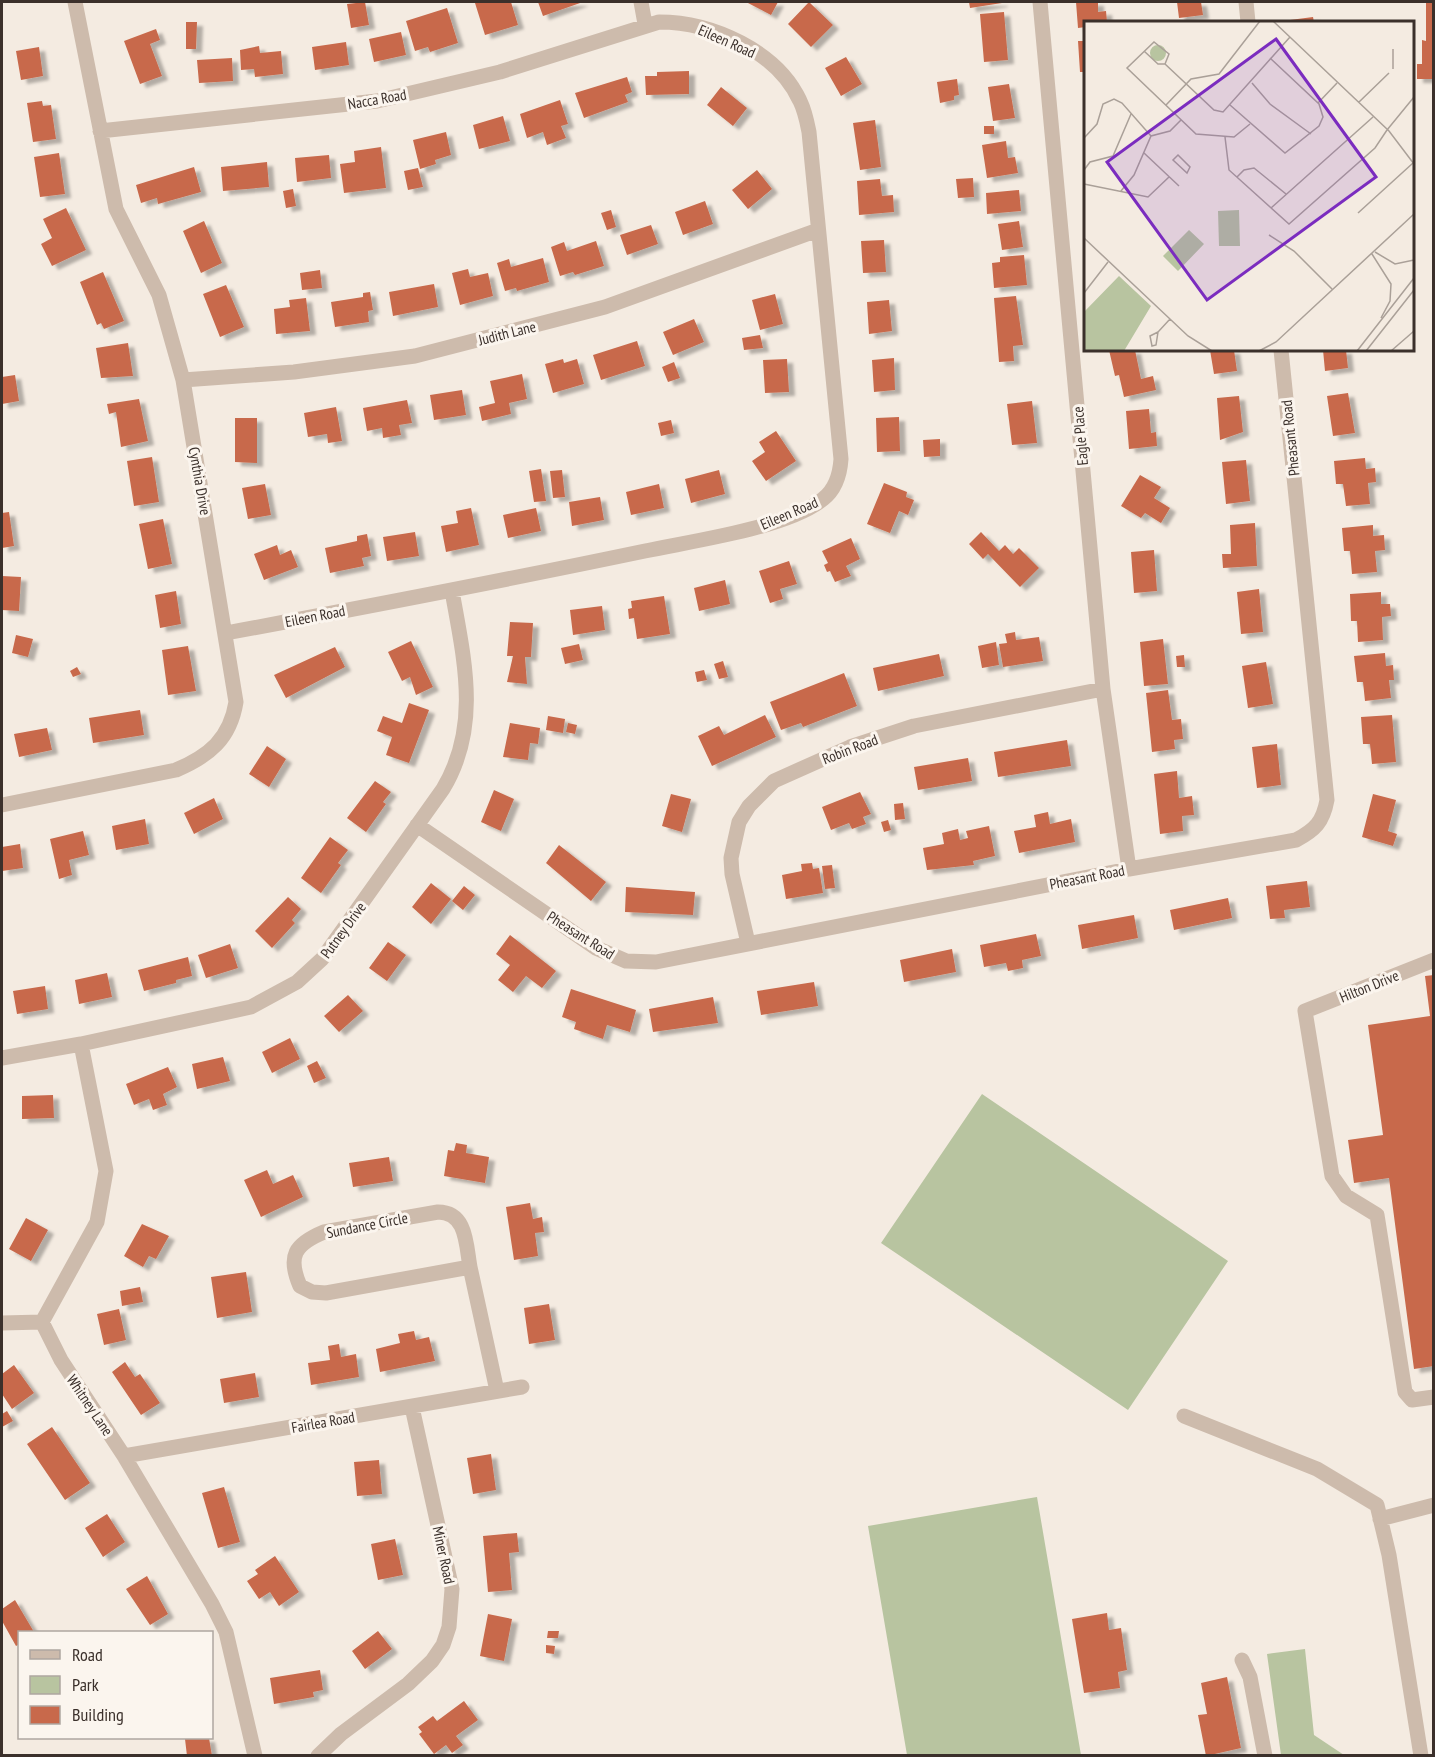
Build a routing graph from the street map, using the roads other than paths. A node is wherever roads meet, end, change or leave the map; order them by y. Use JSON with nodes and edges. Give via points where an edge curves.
{"nodes":[{"id":1,"x":75,"y":2,"type":"edge"},
{"id":2,"x":641,"y":2,"type":"edge"},
{"id":3,"x":1040,"y":2,"type":"edge"},
{"id":4,"x":1246,"y":2,"type":"edge"},
{"id":5,"x":1248,"y":21,"type":"edge"},
{"id":6,"x":645,"y":24,"type":"junction"},
{"id":7,"x":100,"y":131,"type":"junction"},
{"id":8,"x":818,"y":230,"type":"junction"},
{"id":9,"x":1281,"y":351,"type":"edge"},
{"id":10,"x":183,"y":380,"type":"junction"},
{"id":11,"x":452,"y":591,"type":"junction"},
{"id":12,"x":226,"y":633,"type":"junction"},
{"id":13,"x":1103,"y":689,"type":"junction"},
{"id":14,"x":2,"y":805,"type":"edge"},
{"id":15,"x":417,"y":825,"type":"junction"},
{"id":16,"x":1129,"y":869,"type":"junction"},
{"id":17,"x":748,"y":944,"type":"junction"},
{"id":18,"x":1434,"y":960,"type":"edge"},
{"id":19,"x":81,"y":1044,"type":"junction"},
{"id":20,"x":2,"y":1058,"type":"edge"},
{"id":21,"x":471,"y":1267,"type":"junction"},
{"id":22,"x":42,"y":1322,"type":"junction"},
{"id":23,"x":2,"y":1323,"type":"edge"},
{"id":24,"x":522,"y":1387,"type":"dead end"},
{"id":25,"x":497,"y":1391,"type":"junction"},
{"id":26,"x":1434,"y":1397,"type":"edge"},
{"id":27,"x":412,"y":1407,"type":"junction"},
{"id":28,"x":1184,"y":1416,"type":"dead end"},
{"id":29,"x":124,"y":1456,"type":"junction"},
{"id":30,"x":1434,"y":1505,"type":"edge"},
{"id":31,"x":1380,"y":1519,"type":"junction"},
{"id":32,"x":1242,"y":1660,"type":"dead end"},
{"id":33,"x":255,"y":1755,"type":"edge"},
{"id":34,"x":318,"y":1755,"type":"edge"},
{"id":35,"x":1264,"y":1755,"type":"edge"},
{"id":36,"x":1421,"y":1755,"type":"edge"}],
"edges":[{"from":1,"to":7,"type":"street","name":"Cynthia Drive"},
{"from":2,"to":6,"type":"street"},
{"from":3,"to":13,"type":"street","name":"Eagle Place"},
{"from":4,"to":5,"type":"street"},
{"from":6,"to":7,"type":"street","name":"Nacca Road","via":[[500,72],[377,101]]},
{"from":6,"to":8,"type":"street","name":"Eileen Road","via":[[672,22],[716,33],[761,56],[784,77],[800,100],[809,132]]},
{"from":7,"to":10,"type":"street","name":"Cynthia Drive","via":[[116,209],[159,295]]},
{"from":8,"to":10,"type":"street","name":"Judith Lane","via":[[605,307],[415,356],[294,372]]},
{"from":8,"to":11,"type":"street","name":"Eileen Road","via":[[841,459],[834,486],[823,500],[751,529]]},
{"from":9,"to":16,"type":"street","name":"Pheasant Road","via":[[1327,800],[1325,812],[1312,831],[1296,840]]},
{"from":10,"to":12,"type":"street","name":"Cynthia Drive"},
{"from":11,"to":12,"type":"street","name":"Eileen Road"},
{"from":11,"to":15,"type":"street","name":"Putney Drive","via":[[468,681],[461,752],[451,775]]},
{"from":12,"to":14,"type":"street","name":"Cynthia Drive","via":[[236,702],[234,717],[219,741],[201,759],[176,770]]},
{"from":13,"to":16,"type":"street","name":"Eagle Place"},
{"from":13,"to":17,"type":"street","name":"Robin Road","via":[[914,726],[850,747],[774,781],[739,822],[731,858]]},
{"from":15,"to":17,"type":"street","name":"Pheasant Road","via":[[611,956],[656,962]]},
{"from":15,"to":19,"type":"street","name":"Putney Drive","via":[[333,945],[282,992],[229,1013]]},
{"from":16,"to":17,"type":"street","name":"Pheasant Road"},
{"from":18,"to":26,"type":"street","name":"Hilton Drive","via":[[1305,1011],[1332,1176],[1346,1196],[1377,1215],[1405,1392],[1412,1400]]},
{"from":19,"to":20,"type":"street","name":"Putney Drive"},
{"from":19,"to":22,"type":"street","via":[[106,1171],[97,1222]]},
{"from":21,"to":21,"type":"street","name":"Sundance Circle","via":[[326,1293],[300,1286],[293,1261],[296,1250],[306,1240],[324,1232],[446,1212],[461,1224]]},
{"from":21,"to":25,"type":"street","name":"Sundance Circle"},
{"from":22,"to":23,"type":"street"},
{"from":22,"to":29,"type":"street","name":"Whitney Lane","via":[[61,1360]]},
{"from":24,"to":25,"type":"street","name":"Fairlea Road"},
{"from":25,"to":27,"type":"street","name":"Fairlea Road"},
{"from":27,"to":29,"type":"street","name":"Fairlea Road"},
{"from":27,"to":34,"type":"street","name":"Miner Road","via":[[452,1589],[449,1627],[432,1661]]},
{"from":28,"to":31,"type":"street","via":[[1317,1469],[1377,1505]]},
{"from":29,"to":33,"type":"street","name":"Whitney Lane","via":[[226,1632]]},
{"from":30,"to":31,"type":"street"},
{"from":31,"to":36,"type":"street"},
{"from":32,"to":35,"type":"street","via":[[1250,1677]]}]}
